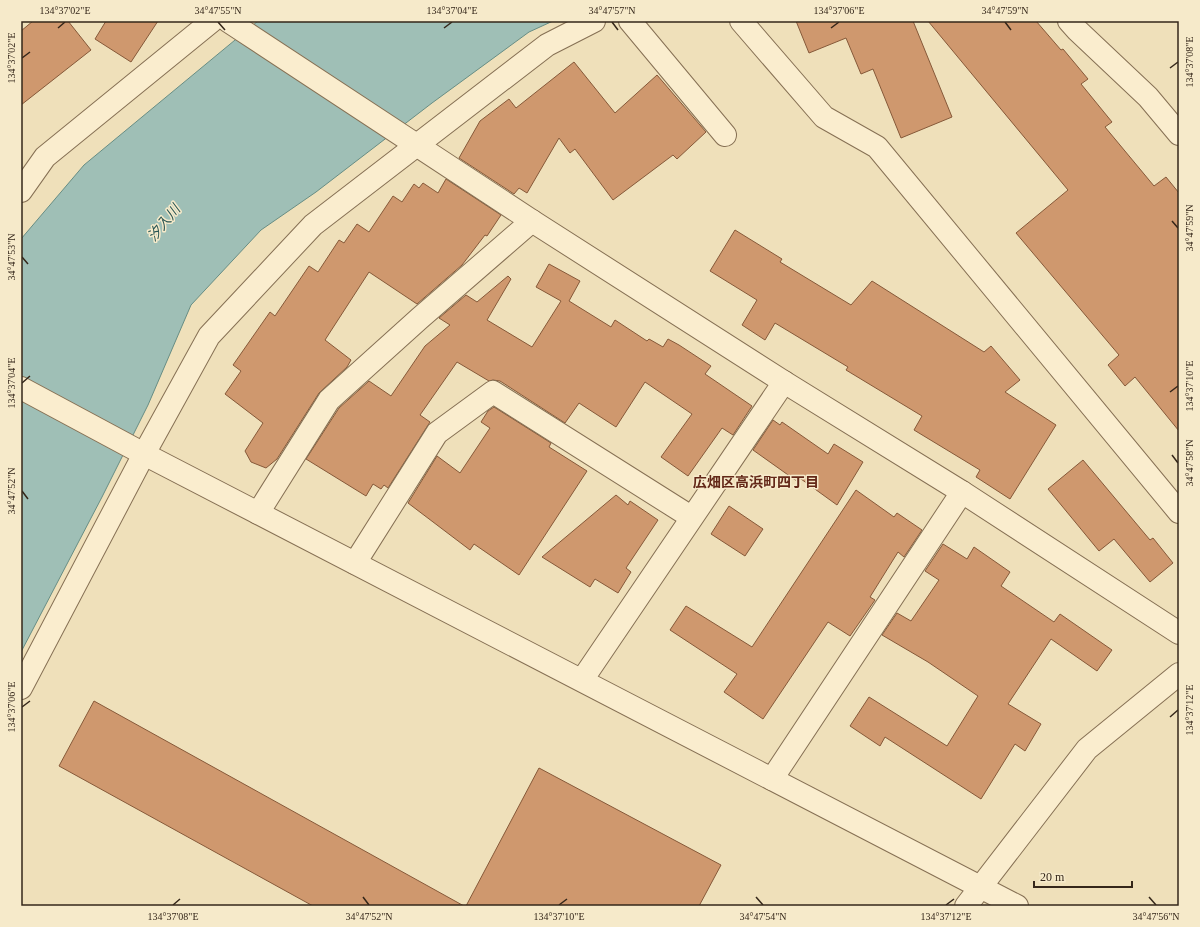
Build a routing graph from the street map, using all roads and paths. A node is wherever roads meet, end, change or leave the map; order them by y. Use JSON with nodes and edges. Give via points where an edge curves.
{"nodes":[{"id":1,"x":212,"y":21,"type":"edge"},
{"id":2,"x":228,"y":21,"type":"edge"},
{"id":3,"x":594,"y":21,"type":"edge"},
{"id":4,"x":630,"y":21,"type":"edge"},
{"id":5,"x":740,"y":21,"type":"edge"},
{"id":6,"x":1069,"y":21,"type":"edge"},
{"id":7,"x":1179,"y":134,"type":"edge"},
{"id":8,"x":725,"y":135,"type":"dead end"},
{"id":9,"x":416,"y":146,"type":"junction"},
{"id":10,"x":21,"y":191,"type":"edge"},
{"id":11,"x":532,"y":221,"type":"junction"},
{"id":12,"x":784,"y":382,"type":"junction"},
{"id":13,"x":21,"y":388,"type":"edge"},
{"id":14,"x":144,"y":454,"type":"junction"},
{"id":15,"x":962,"y":492,"type":"junction"},
{"id":16,"x":1179,"y":512,"type":"edge"},
{"id":17,"x":258,"y":513,"type":"junction"},
{"id":18,"x":691,"y":517,"type":"junction"},
{"id":19,"x":355,"y":563,"type":"junction"},
{"id":20,"x":1179,"y":633,"type":"edge"},
{"id":21,"x":1179,"y":674,"type":"edge"},
{"id":22,"x":582,"y":680,"type":"junction"},
{"id":23,"x":21,"y":688,"type":"edge"},
{"id":24,"x":772,"y":779,"type":"junction"},
{"id":25,"x":980,"y":887,"type":"junction"},
{"id":26,"x":966,"y":906,"type":"edge"},
{"id":27,"x":1017,"y":906,"type":"edge"}],
"edges":[{"from":1,"to":10,"type":"street","via":[[45,157]]},
{"from":2,"to":9,"type":"street"},
{"from":3,"to":9,"type":"street","via":[[547,45]]},
{"from":4,"to":8,"type":"street"},
{"from":5,"to":16,"type":"street","via":[[824,117],[877,147]]},
{"from":6,"to":7,"type":"street","via":[[1148,97]]},
{"from":9,"to":11,"type":"street"},
{"from":9,"to":14,"type":"street","via":[[313,225],[209,336]]},
{"from":11,"to":12,"type":"street"},
{"from":11,"to":17,"type":"street","via":[[329,400]]},
{"from":12,"to":15,"type":"street"},
{"from":12,"to":18,"type":"street"},
{"from":13,"to":14,"type":"street"},
{"from":14,"to":17,"type":"street"},
{"from":14,"to":23,"type":"street"},
{"from":15,"to":20,"type":"street"},
{"from":15,"to":24,"type":"street"},
{"from":17,"to":19,"type":"street"},
{"from":18,"to":19,"type":"street","via":[[493,392],[437,432]]},
{"from":18,"to":22,"type":"street"},
{"from":19,"to":22,"type":"street"},
{"from":21,"to":25,"type":"street","via":[[1087,749]]},
{"from":22,"to":24,"type":"street"},
{"from":24,"to":25,"type":"street"},
{"from":25,"to":26,"type":"street"},
{"from":25,"to":27,"type":"street"}]}
